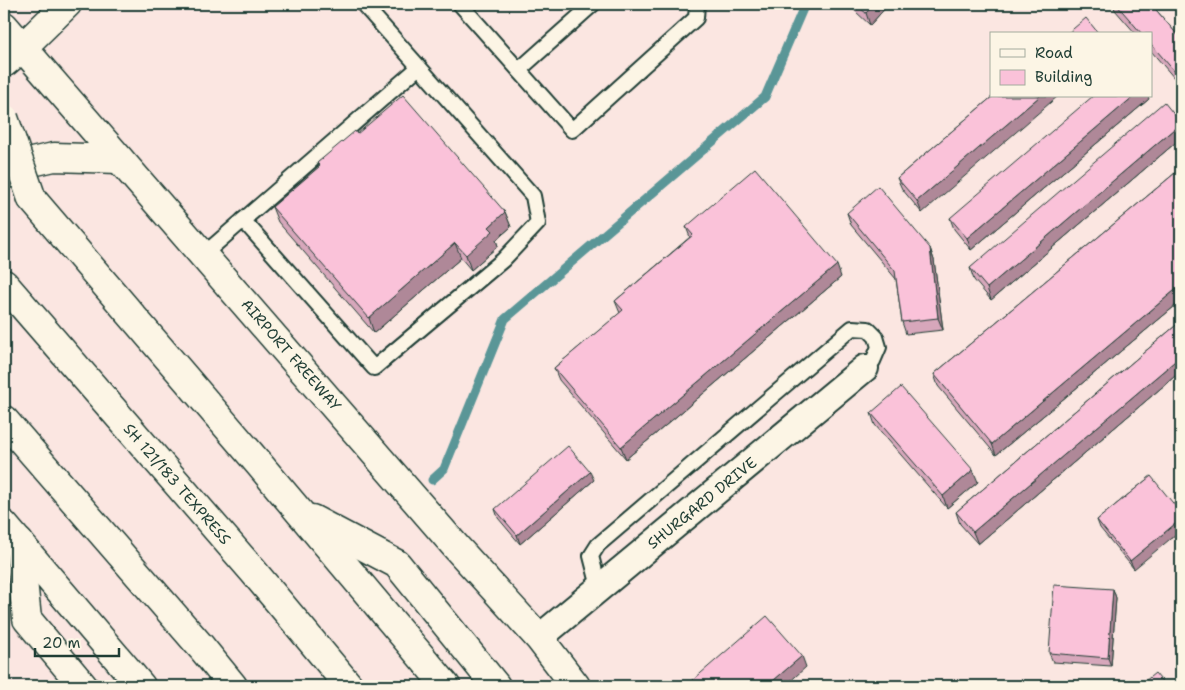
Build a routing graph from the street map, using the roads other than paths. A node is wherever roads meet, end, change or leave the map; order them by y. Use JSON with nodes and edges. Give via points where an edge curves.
{"nodes":[{"id":1,"x":67,"y":4,"type":"edge"},
{"id":2,"x":363,"y":4,"type":"edge"},
{"id":3,"x":460,"y":4,"type":"edge"},
{"id":4,"x":593,"y":4,"type":"edge"},
{"id":5,"x":697,"y":4,"type":"edge"},
{"id":6,"x":4,"y":26,"type":"edge"},
{"id":7,"x":13,"y":55,"type":"edge"},
{"id":8,"x":419,"y":67,"type":"junction"},
{"id":9,"x":519,"y":70,"type":"junction"},
{"id":10,"x":4,"y":118,"type":"edge"},
{"id":11,"x":119,"y":159,"type":"junction"},
{"id":12,"x":4,"y":166,"type":"edge"},
{"id":13,"x":4,"y":175,"type":"edge"},
{"id":14,"x":32,"y":199,"type":"junction"},
{"id":15,"x":243,"y":220,"type":"junction"},
{"id":16,"x":203,"y":255,"type":"junction"},
{"id":17,"x":4,"y":284,"type":"edge"},
{"id":18,"x":865,"y":368,"type":"joint"},
{"id":19,"x":4,"y":420,"type":"edge"},
{"id":20,"x":299,"y":512,"type":"junction"},
{"id":21,"x":11,"y":534,"type":"edge"},
{"id":22,"x":600,"y":587,"type":"junction"},
{"id":23,"x":539,"y":638,"type":"junction"},
{"id":24,"x":83,"y":686,"type":"edge"},
{"id":25,"x":141,"y":686,"type":"edge"},
{"id":26,"x":233,"y":686,"type":"edge"},
{"id":27,"x":349,"y":686,"type":"edge"},
{"id":28,"x":446,"y":686,"type":"edge"},
{"id":29,"x":496,"y":686,"type":"edge"},
{"id":30,"x":576,"y":686,"type":"edge"}],
"edges":[{"from":1,"to":7,"type":"main road"},
{"from":2,"to":8,"type":"lane"},
{"from":3,"to":9,"type":"lane"},
{"from":4,"to":9,"type":"lane"},
{"from":5,"to":9,"type":"lane","via":[[696,18],[572,130]]},
{"from":6,"to":7,"type":"main road","name":"AIRPORT FREEWAY"},
{"from":7,"to":11,"type":"main road","name":"AIRPORT FREEWAY"},
{"from":8,"to":15,"type":"lane"},
{"from":8,"to":15,"type":"lane","via":[[533,196],[538,223],[503,260],[374,368]]},
{"from":10,"to":14,"type":"main road","bridge":true},
{"from":11,"to":13,"type":"main road","via":[[54,157],[23,164]]},
{"from":11,"to":16,"type":"main road","name":"AIRPORT FREEWAY"},
{"from":12,"to":14,"type":"main road"},
{"from":14,"to":20,"type":"main road"},
{"from":15,"to":16,"type":"lane"},
{"from":16,"to":23,"type":"main road","name":"AIRPORT FREEWAY"},
{"from":17,"to":27,"type":"main road","name":"SH 121/183 TEXPRESS"},
{"from":18,"to":22,"type":"street","name":"SHURGARD DRIVE"},
{"from":18,"to":22,"type":"lane","via":[[873,361],[879,347],[876,337],[868,329],[852,328],[598,545],[590,556]]},
{"from":19,"to":26,"type":"main road"},
{"from":20,"to":28,"type":"main road"},
{"from":20,"to":29,"type":"main road","via":[[397,564]]},
{"from":21,"to":24,"type":"main road","via":[[27,618]]},
{"from":21,"to":25,"type":"main road"},
{"from":22,"to":23,"type":"street","name":"SHURGARD DRIVE"},
{"from":23,"to":30,"type":"main road","name":"AIRPORT FREEWAY"}]}
